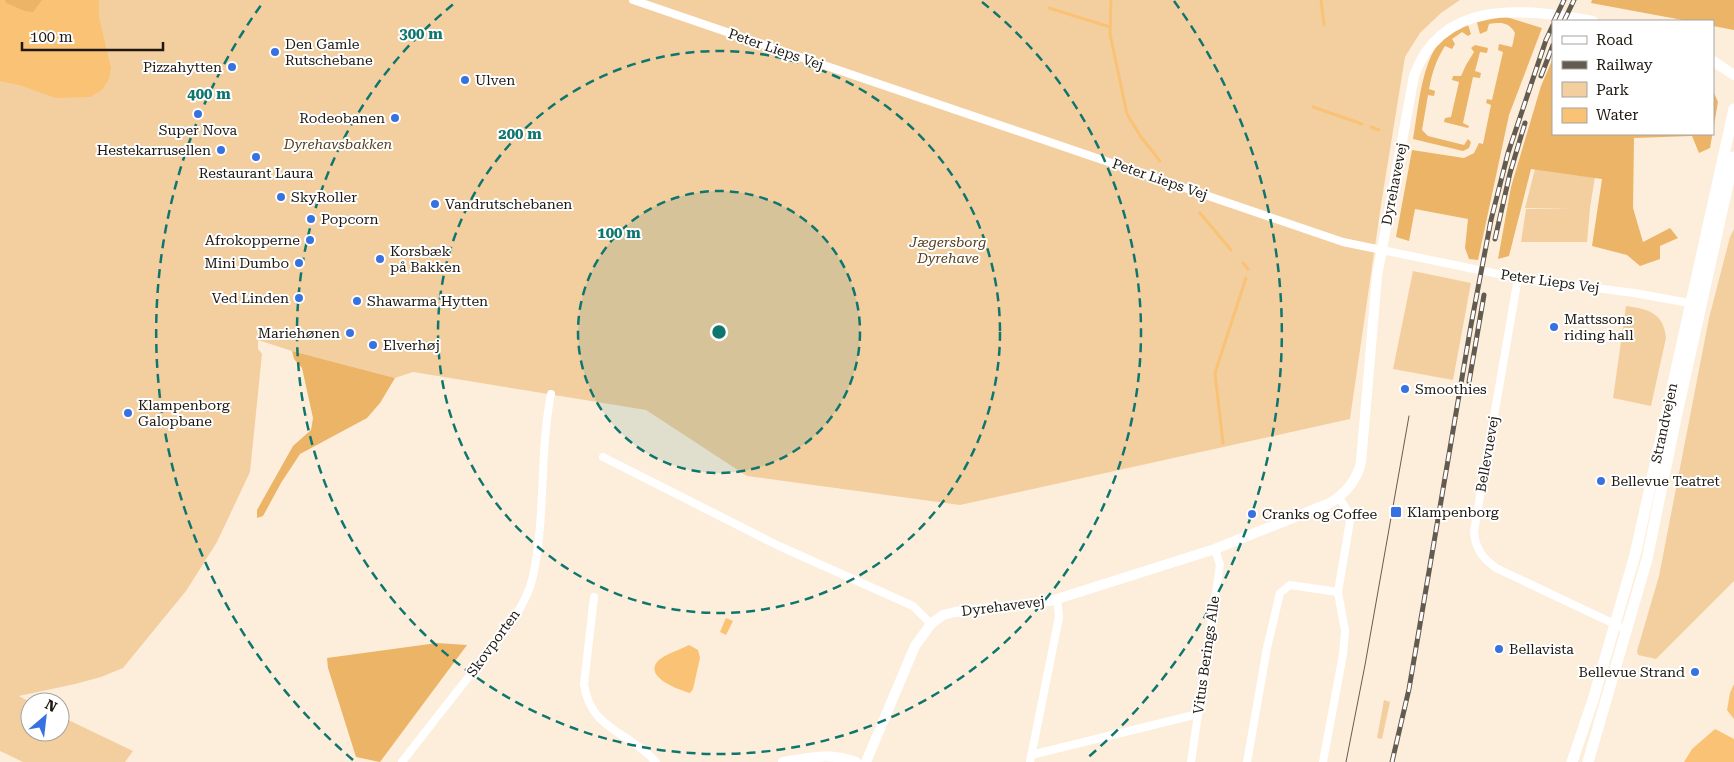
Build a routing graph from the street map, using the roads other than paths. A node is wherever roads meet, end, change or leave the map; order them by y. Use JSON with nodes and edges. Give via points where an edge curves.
{"nodes":[{"id":1,"x":633,"y":0,"type":"edge"},
{"id":2,"x":1584,"y":20,"type":"edge"},
{"id":3,"x":1714,"y":62,"type":"edge"},
{"id":4,"x":1734,"y":75,"type":"edge"},
{"id":5,"x":1734,"y":109,"type":"edge"},
{"id":6,"x":1734,"y":157,"type":"edge"},
{"id":7,"x":1518,"y":278,"type":"junction"},
{"id":8,"x":1695,"y":304,"type":"junction"},
{"id":9,"x":551,"y":394,"type":"dead end"},
{"id":10,"x":603,"y":457,"type":"dead end"},
{"id":11,"x":1339,"y":498,"type":"junction"},
{"id":12,"x":1216,"y":549,"type":"junction"},
{"id":13,"x":1338,"y":592,"type":"junction"},
{"id":14,"x":594,"y":596,"type":"dead end"},
{"id":15,"x":1057,"y":599,"type":"junction"},
{"id":16,"x":931,"y":624,"type":"junction"},
{"id":17,"x":1615,"y":625,"type":"junction"},
{"id":18,"x":1627,"y":630,"type":"junction"},
{"id":19,"x":1198,"y":714,"type":"junction"},
{"id":20,"x":1030,"y":758,"type":"edge"},
{"id":21,"x":402,"y":762,"type":"edge"},
{"id":22,"x":656,"y":762,"type":"edge"},
{"id":23,"x":783,"y":762,"type":"edge"},
{"id":24,"x":856,"y":762,"type":"edge"},
{"id":25,"x":866,"y":762,"type":"edge"},
{"id":26,"x":1191,"y":762,"type":"edge"},
{"id":27,"x":1247,"y":762,"type":"edge"},
{"id":28,"x":1323,"y":762,"type":"edge"},
{"id":29,"x":1572,"y":762,"type":"edge"},
{"id":30,"x":1588,"y":762,"type":"edge"}],
"edges":[{"from":1,"to":7,"type":"street","name":"Peter Lieps Vej","via":[[1343,242]]},
{"from":2,"to":11,"type":"street","name":"Dyrehavevej","via":[[1502,8],[1470,12],[1440,30],[1419,59],[1377,276],[1361,462],[1355,479]]},
{"from":3,"to":4,"type":"street"},
{"from":5,"to":8,"type":"main road","name":"Strandvejen"},
{"from":6,"to":8,"type":"main road","name":"Strandvejen"},
{"from":7,"to":8,"type":"street","name":"Peter Lieps Vej"},
{"from":7,"to":17,"type":"street","name":"Bellevuevej","via":[[1474,540],[1485,560],[1496,568]]},
{"from":8,"to":17,"type":"main road","name":"Strandvejen","via":[[1638,546]]},
{"from":8,"to":18,"type":"main road","name":"Strandvejen","via":[[1647,559]]},
{"from":9,"to":21,"type":"street","name":"Skovporten","via":[[533,578],[506,629]]},
{"from":10,"to":16,"type":"street","via":[[779,546],[914,606]]},
{"from":11,"to":12,"type":"street","name":"Dyrehavevej"},
{"from":11,"to":13,"type":"street","via":[[1349,513],[1350,521]]},
{"from":12,"to":15,"type":"street","name":"Dyrehavevej"},
{"from":12,"to":19,"type":"street","name":"Vitus Berings Alle","via":[[1220,565]]},
{"from":13,"to":27,"type":"street","via":[[1290,584],[1280,593]]},
{"from":13,"to":28,"type":"street","via":[[1345,631],[1343,654]]},
{"from":14,"to":22,"type":"street","via":[[584,684],[586,698],[600,720]]},
{"from":15,"to":16,"type":"street","name":"Dyrehavevej","via":[[956,612],[943,615]]},
{"from":15,"to":20,"type":"street","via":[[1059,617]]},
{"from":16,"to":25,"type":"street","via":[[915,646]]},
{"from":17,"to":18,"type":"street","name":"Bellevuevej"},
{"from":17,"to":29,"type":"main road","name":"Strandvejen"},
{"from":18,"to":30,"type":"main road","name":"Strandvejen"},
{"from":19,"to":20,"type":"street"},
{"from":19,"to":26,"type":"street","name":"Vitus Berings Alle"},
{"from":23,"to":24,"type":"street","via":[[829,756]]}]}
